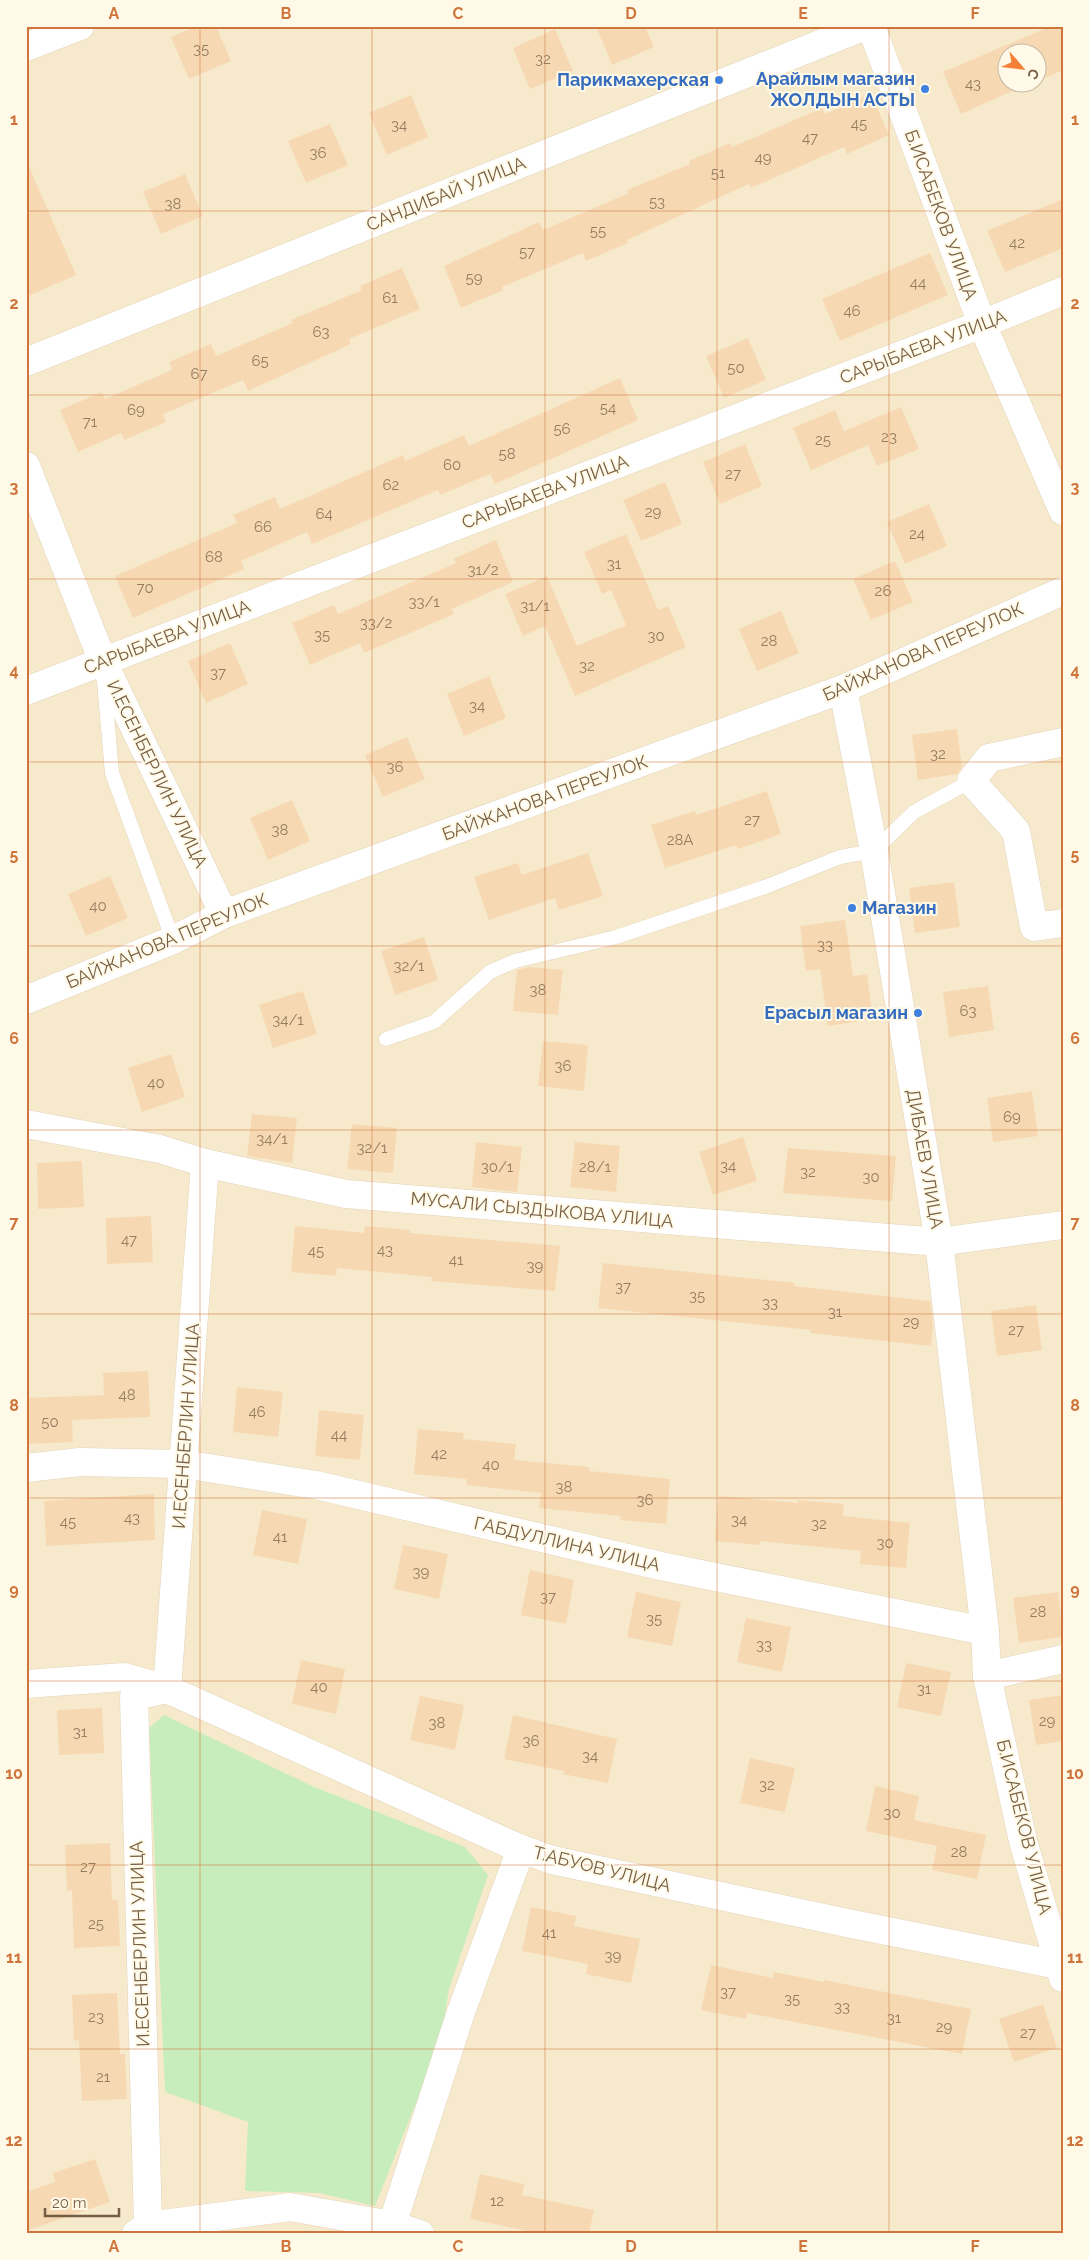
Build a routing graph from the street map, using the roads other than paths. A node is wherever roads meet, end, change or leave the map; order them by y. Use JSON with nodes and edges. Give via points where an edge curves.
{"nodes":[{"id":1,"x":80,"y":26,"type":"edge"},
{"id":2,"x":865,"y":26,"type":"edge"},
{"id":3,"x":872,"y":26,"type":"edge"},
{"id":4,"x":26,"y":47,"type":"edge"},
{"id":5,"x":1063,"y":291,"type":"edge"},
{"id":6,"x":982,"y":324,"type":"junction"},
{"id":7,"x":26,"y":362,"type":"edge"},
{"id":8,"x":26,"y":466,"type":"edge"},
{"id":9,"x":1063,"y":511,"type":"edge"},
{"id":10,"x":1063,"y":591,"type":"edge"},
{"id":11,"x":103,"y":662,"type":"junction"},
{"id":12,"x":843,"y":690,"type":"junction"},
{"id":13,"x":26,"y":691,"type":"edge"},
{"id":14,"x":1063,"y":742,"type":"edge"},
{"id":15,"x":971,"y":781,"type":"junction"},
{"id":16,"x":874,"y":851,"type":"junction"},
{"id":17,"x":224,"y":914,"type":"junction"},
{"id":18,"x":1063,"y":923,"type":"edge"},
{"id":19,"x":173,"y":940,"type":"junction"},
{"id":20,"x":26,"y":1000,"type":"edge"},
{"id":21,"x":386,"y":1039,"type":"dead end"},
{"id":22,"x":26,"y":1124,"type":"edge"},
{"id":23,"x":206,"y":1163,"type":"junction"},
{"id":24,"x":1063,"y":1225,"type":"edge"},
{"id":25,"x":939,"y":1242,"type":"junction"},
{"id":26,"x":183,"y":1464,"type":"junction"},
{"id":27,"x":26,"y":1468,"type":"edge"},
{"id":28,"x":985,"y":1631,"type":"junction"},
{"id":29,"x":1063,"y":1659,"type":"edge"},
{"id":30,"x":987,"y":1676,"type":"junction"},
{"id":31,"x":26,"y":1684,"type":"edge"},
{"id":32,"x":167,"y":1689,"type":"junction"},
{"id":33,"x":521,"y":1849,"type":"junction"},
{"id":34,"x":1062,"y":1970,"type":"edge"},
{"id":35,"x":392,"y":2224,"type":"junction"},
{"id":36,"x":142,"y":2230,"type":"edge"},
{"id":37,"x":420,"y":2234,"type":"edge"}],
"edges":[{"from":1,"to":4,"type":"street"},
{"from":2,"to":7,"type":"street","name":"САНДИБАЙ УЛИЦА"},
{"from":3,"to":6,"type":"street","name":"Б.ИСАБЕКОВ УЛИЦА"},
{"from":5,"to":6,"type":"street","name":"САРЫБАЕВА УЛИЦА"},
{"from":6,"to":9,"type":"street","name":"Б.ИСАБЕКОВ УЛИЦА"},
{"from":6,"to":11,"type":"street","name":"САРЫБАЕВА УЛИЦА"},
{"from":8,"to":11,"type":"street","name":"И.ЕСЕНБЕРЛИН УЛИЦА"},
{"from":10,"to":12,"type":"street","name":"БАЙЖАНОВА ПЕРЕУЛОК"},
{"from":11,"to":13,"type":"street","name":"САРЫБАЕВА УЛИЦА"},
{"from":11,"to":17,"type":"street","name":"И.ЕСЕНБЕРЛИН УЛИЦА"},
{"from":11,"to":19,"type":"lane","via":[[112,773]]},
{"from":12,"to":16,"type":"street","name":"ДИБАЕВ УЛИЦА"},
{"from":12,"to":17,"type":"street","name":"БАЙЖАНОВА ПЕРЕУЛОК"},
{"from":14,"to":15,"type":"street","via":[[989,758]]},
{"from":15,"to":16,"type":"lane","via":[[914,812]]},
{"from":15,"to":18,"type":"street","via":[[1016,831],[1034,927]]},
{"from":16,"to":21,"type":"lane","via":[[840,857],[765,888],[616,937],[515,961],[490,972],[434,1022]]},
{"from":16,"to":25,"type":"street","name":"ДИБАЕВ УЛИЦА"},
{"from":17,"to":19,"type":"street","name":"БАЙЖАНОВА ПЕРЕУЛОК"},
{"from":19,"to":20,"type":"street","name":"БАЙЖАНОВА ПЕРЕУЛОК"},
{"from":22,"to":23,"type":"street","name":"МУСАЛИ СЫЗДЫКОВА УЛИЦА","via":[[160,1149]]},
{"from":23,"to":25,"type":"street","name":"МУСАЛИ СЫЗДЫКОВА УЛИЦА","via":[[346,1194]]},
{"from":23,"to":26,"type":"street","name":"И.ЕСЕНБЕРЛИН УЛИЦА"},
{"from":24,"to":25,"type":"street","name":"МУСАЛИ СЫЗДЫКОВА УЛИЦА"},
{"from":25,"to":28,"type":"street","name":"ДИБАЕВ УЛИЦА"},
{"from":26,"to":27,"type":"street","name":"ГАБДУЛЛИНА УЛИЦА","via":[[80,1462]]},
{"from":26,"to":28,"type":"street","name":"ГАБДУЛЛИНА УЛИЦА","via":[[316,1485],[661,1566]]},
{"from":26,"to":32,"type":"street","name":"И.ЕСЕНБЕРЛИН УЛИЦА"},
{"from":28,"to":30,"type":"street"},
{"from":29,"to":30,"type":"street"},
{"from":30,"to":34,"type":"street","name":"Б.ИСАБЕКОВ УЛИЦА","via":[[1023,1841]]},
{"from":31,"to":32,"type":"street","via":[[124,1677]]},
{"from":32,"to":33,"type":"street","name":"Т.АБУОВ УЛИЦА"},
{"from":32,"to":36,"type":"street","name":"И.ЕСЕНБЕРЛИН УЛИЦА","via":[[134,1696]]},
{"from":33,"to":34,"type":"street","name":"Т.АБУОВ УЛИЦА","via":[[561,1862]]},
{"from":33,"to":35,"type":"street","via":[[461,2012]]},
{"from":35,"to":36,"type":"street","via":[[290,2207]]},
{"from":35,"to":37,"type":"street"}]}
